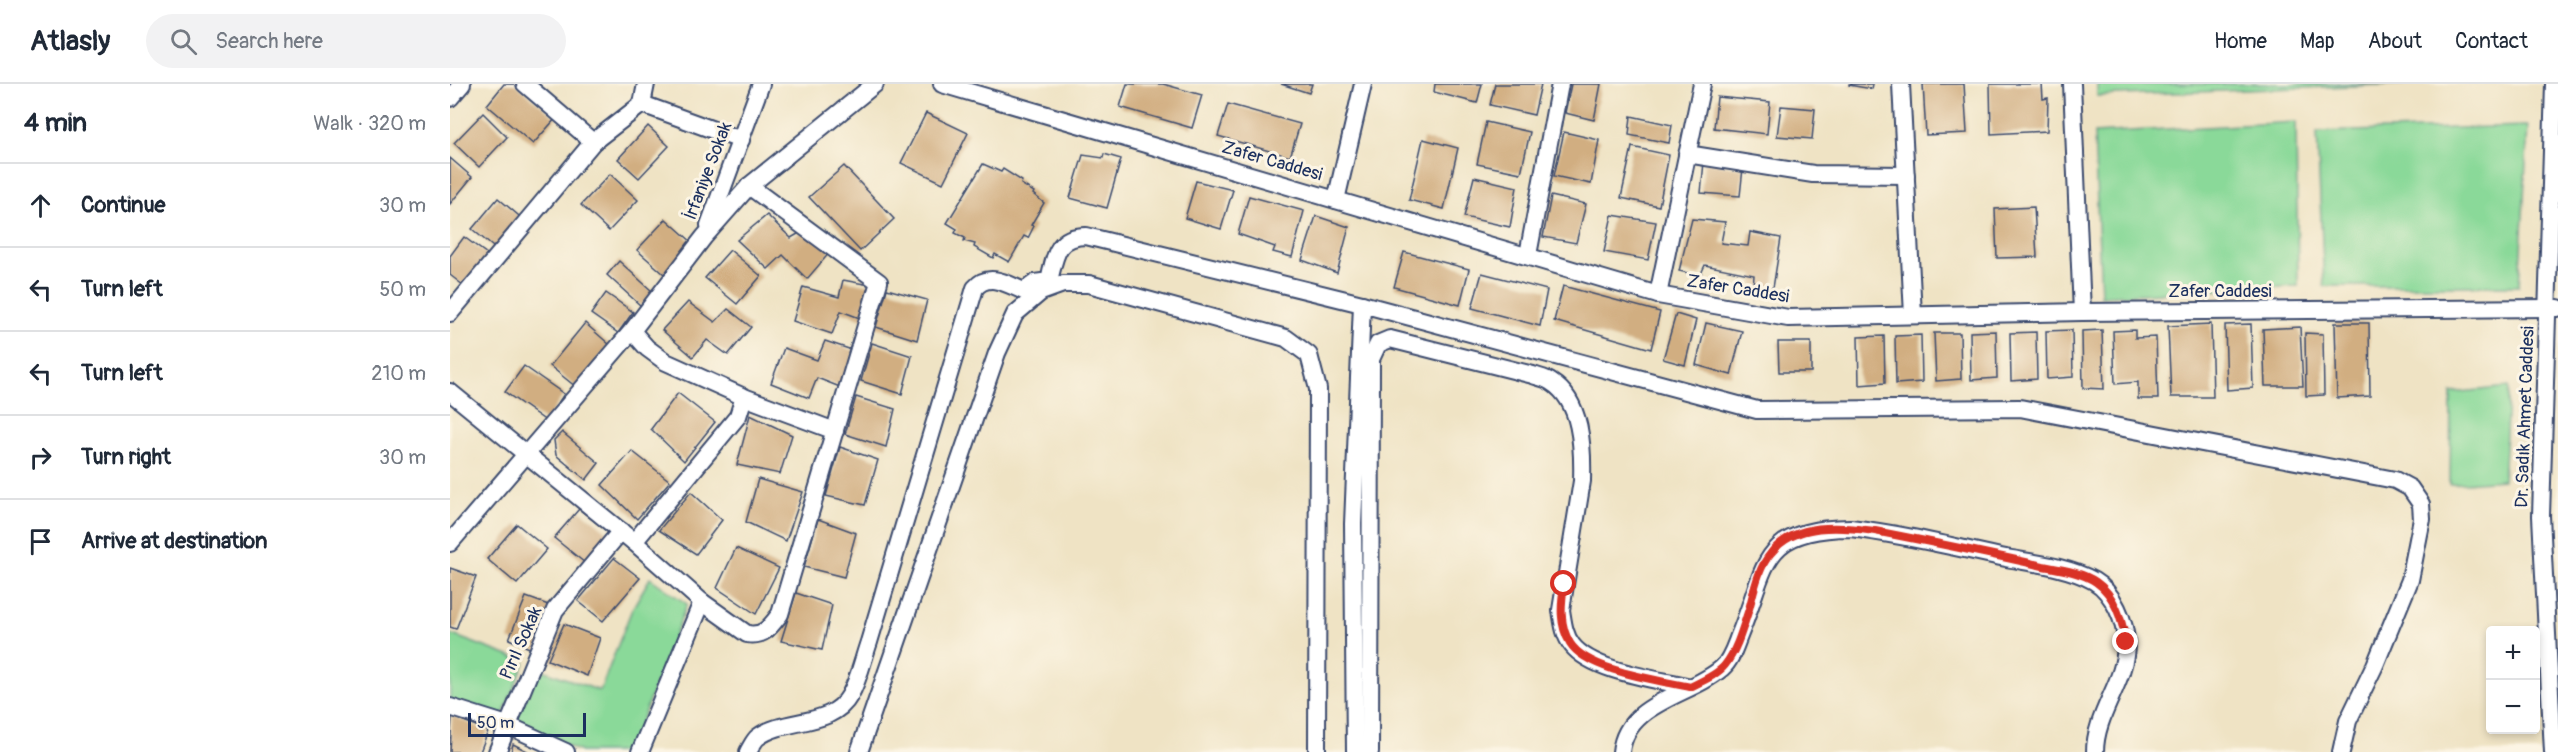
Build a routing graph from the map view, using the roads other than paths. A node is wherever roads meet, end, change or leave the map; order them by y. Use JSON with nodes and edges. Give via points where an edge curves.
{"nodes":[{"id":1,"x":462,"y":84,"type":"edge"},
{"id":2,"x":525,"y":84,"type":"edge"},
{"id":3,"x":646,"y":84,"type":"edge"},
{"id":4,"x":760,"y":84,"type":"edge"},
{"id":5,"x":875,"y":84,"type":"edge"},
{"id":6,"x":942,"y":84,"type":"edge"},
{"id":7,"x":1363,"y":84,"type":"edge"},
{"id":8,"x":1560,"y":84,"type":"edge"},
{"id":9,"x":1702,"y":84,"type":"edge"},
{"id":10,"x":1901,"y":84,"type":"edge"},
{"id":11,"x":2072,"y":84,"type":"edge"},
{"id":12,"x":2554,"y":84,"type":"edge"},
{"id":13,"x":450,"y":98,"type":"edge"},
{"id":14,"x":642,"y":104,"type":"junction"},
{"id":15,"x":741,"y":140,"type":"junction"},
{"id":16,"x":593,"y":142,"type":"junction"},
{"id":17,"x":1687,"y":154,"type":"junction"},
{"id":18,"x":1906,"y":175,"type":"junction"},
{"id":19,"x":748,"y":186,"type":"junction"},
{"id":20,"x":1336,"y":200,"type":"junction"},
{"id":21,"x":704,"y":237,"type":"junction"},
{"id":22,"x":1528,"y":255,"type":"junction"},
{"id":23,"x":1658,"y":295,"type":"junction"},
{"id":24,"x":1362,"y":304,"type":"junction"},
{"id":25,"x":2553,"y":308,"type":"edge"},
{"id":26,"x":2082,"y":312,"type":"junction"},
{"id":27,"x":450,"y":313,"type":"edge"},
{"id":28,"x":1913,"y":315,"type":"junction"},
{"id":29,"x":632,"y":331,"type":"junction"},
{"id":30,"x":450,"y":392,"type":"edge"},
{"id":31,"x":744,"y":397,"type":"junction"},
{"id":32,"x":835,"y":430,"type":"junction"},
{"id":33,"x":526,"y":456,"type":"junction"},
{"id":34,"x":621,"y":531,"type":"junction"},
{"id":35,"x":634,"y":542,"type":"junction"},
{"id":36,"x":450,"y":543,"type":"edge"},
{"id":37,"x":702,"y":602,"type":"junction"},
{"id":38,"x":1690,"y":687,"type":"junction"},
{"id":39,"x":450,"y":707,"type":"edge"},
{"id":40,"x":507,"y":726,"type":"junction"},
{"id":41,"x":497,"y":752,"type":"edge"},
{"id":42,"x":566,"y":752,"type":"edge"},
{"id":43,"x":640,"y":752,"type":"edge"},
{"id":44,"x":748,"y":752,"type":"edge"},
{"id":45,"x":859,"y":752,"type":"edge"},
{"id":46,"x":1317,"y":752,"type":"edge"},
{"id":47,"x":1355,"y":752,"type":"edge"},
{"id":48,"x":1370,"y":752,"type":"edge"},
{"id":49,"x":1621,"y":752,"type":"edge"},
{"id":50,"x":2095,"y":752,"type":"edge"},
{"id":51,"x":2341,"y":752,"type":"edge"},
{"id":52,"x":2553,"y":752,"type":"edge"}],
"edges":[{"from":1,"to":13,"type":"street"},
{"from":2,"to":16,"type":"street"},
{"from":3,"to":14,"type":"street"},
{"from":4,"to":15,"type":"street","name":"İrfaniye Sokak"},
{"from":5,"to":19,"type":"street"},
{"from":6,"to":20,"type":"street","name":"Zafer Caddesi"},
{"from":7,"to":20,"type":"street"},
{"from":8,"to":22,"type":"street"},
{"from":9,"to":17,"type":"street"},
{"from":10,"to":18,"type":"street"},
{"from":11,"to":26,"type":"street"},
{"from":12,"to":25,"type":"street","name":"Dr. Sadık Ahmet Caddesi"},
{"from":14,"to":15,"type":"street"},
{"from":14,"to":16,"type":"street"},
{"from":15,"to":21,"type":"street","name":"İrfaniye Sokak"},
{"from":16,"to":27,"type":"street"},
{"from":17,"to":18,"type":"street","via":[[1813,174]]},
{"from":17,"to":23,"type":"street"},
{"from":18,"to":28,"type":"street"},
{"from":19,"to":21,"type":"street"},
{"from":19,"to":32,"type":"street","via":[[879,282]]},
{"from":20,"to":22,"type":"street","name":"Zafer Caddesi"},
{"from":21,"to":29,"type":"street"},
{"from":22,"to":23,"type":"street","name":"Zafer Caddesi"},
{"from":23,"to":28,"type":"street","name":"Zafer Caddesi","via":[[1788,318]]},
{"from":24,"to":44,"type":"street","via":[[1086,236],[1074,236],[1062,243],[1049,281],[1035,283],[1024,291],[1000,281],[981,281],[975,288],[870,642],[850,696],[825,716],[778,726],[757,738]]},
{"from":24,"to":47,"type":"street","via":[[1353,524]]},
{"from":24,"to":51,"type":"street","via":[[1757,410],[2020,408],[2395,480],[2410,488],[2421,504],[2422,519],[2410,580],[2348,721]]},
{"from":25,"to":26,"type":"street","name":"Zafer Caddesi"},
{"from":25,"to":52,"type":"street","name":"Dr. Sadık Ahmet Caddesi","via":[[2541,516]]},
{"from":26,"to":28,"type":"street","name":"Zafer Caddesi"},
{"from":29,"to":31,"type":"street","via":[[666,362]]},
{"from":29,"to":33,"type":"street"},
{"from":30,"to":33,"type":"street"},
{"from":31,"to":32,"type":"street"},
{"from":31,"to":35,"type":"street","via":[[738,416]]},
{"from":32,"to":37,"type":"street","via":[[780,614],[766,632],[755,636]]},
{"from":33,"to":34,"type":"street"},
{"from":33,"to":36,"type":"street"},
{"from":34,"to":35,"type":"street"},
{"from":34,"to":40,"type":"street","name":"Pırıl Sokak","via":[[555,610]]},
{"from":35,"to":37,"type":"street"},
{"from":37,"to":43,"type":"street"},
{"from":38,"to":48,"type":"street","via":[[1594,662],[1571,644],[1563,627],[1561,610],[1583,460],[1575,414],[1565,395],[1551,382],[1533,375],[1390,339],[1378,344],[1371,359]]},
{"from":38,"to":49,"type":"street","via":[[1659,703],[1629,727]]},
{"from":38,"to":50,"type":"street","via":[[1723,667],[1730,657],[1771,553],[1793,536],[1820,528],[1875,531],[2036,564],[2095,581],[2111,597],[2126,642],[2124,666],[2103,714]]},
{"from":39,"to":40,"type":"street"},
{"from":40,"to":41,"type":"street","name":"Pırıl Sokak"},
{"from":40,"to":42,"type":"street"},
{"from":45,"to":46,"type":"street","via":[[997,353],[1015,314],[1041,292],[1063,284],[1089,284],[1286,338],[1309,355],[1318,389]]}]}
